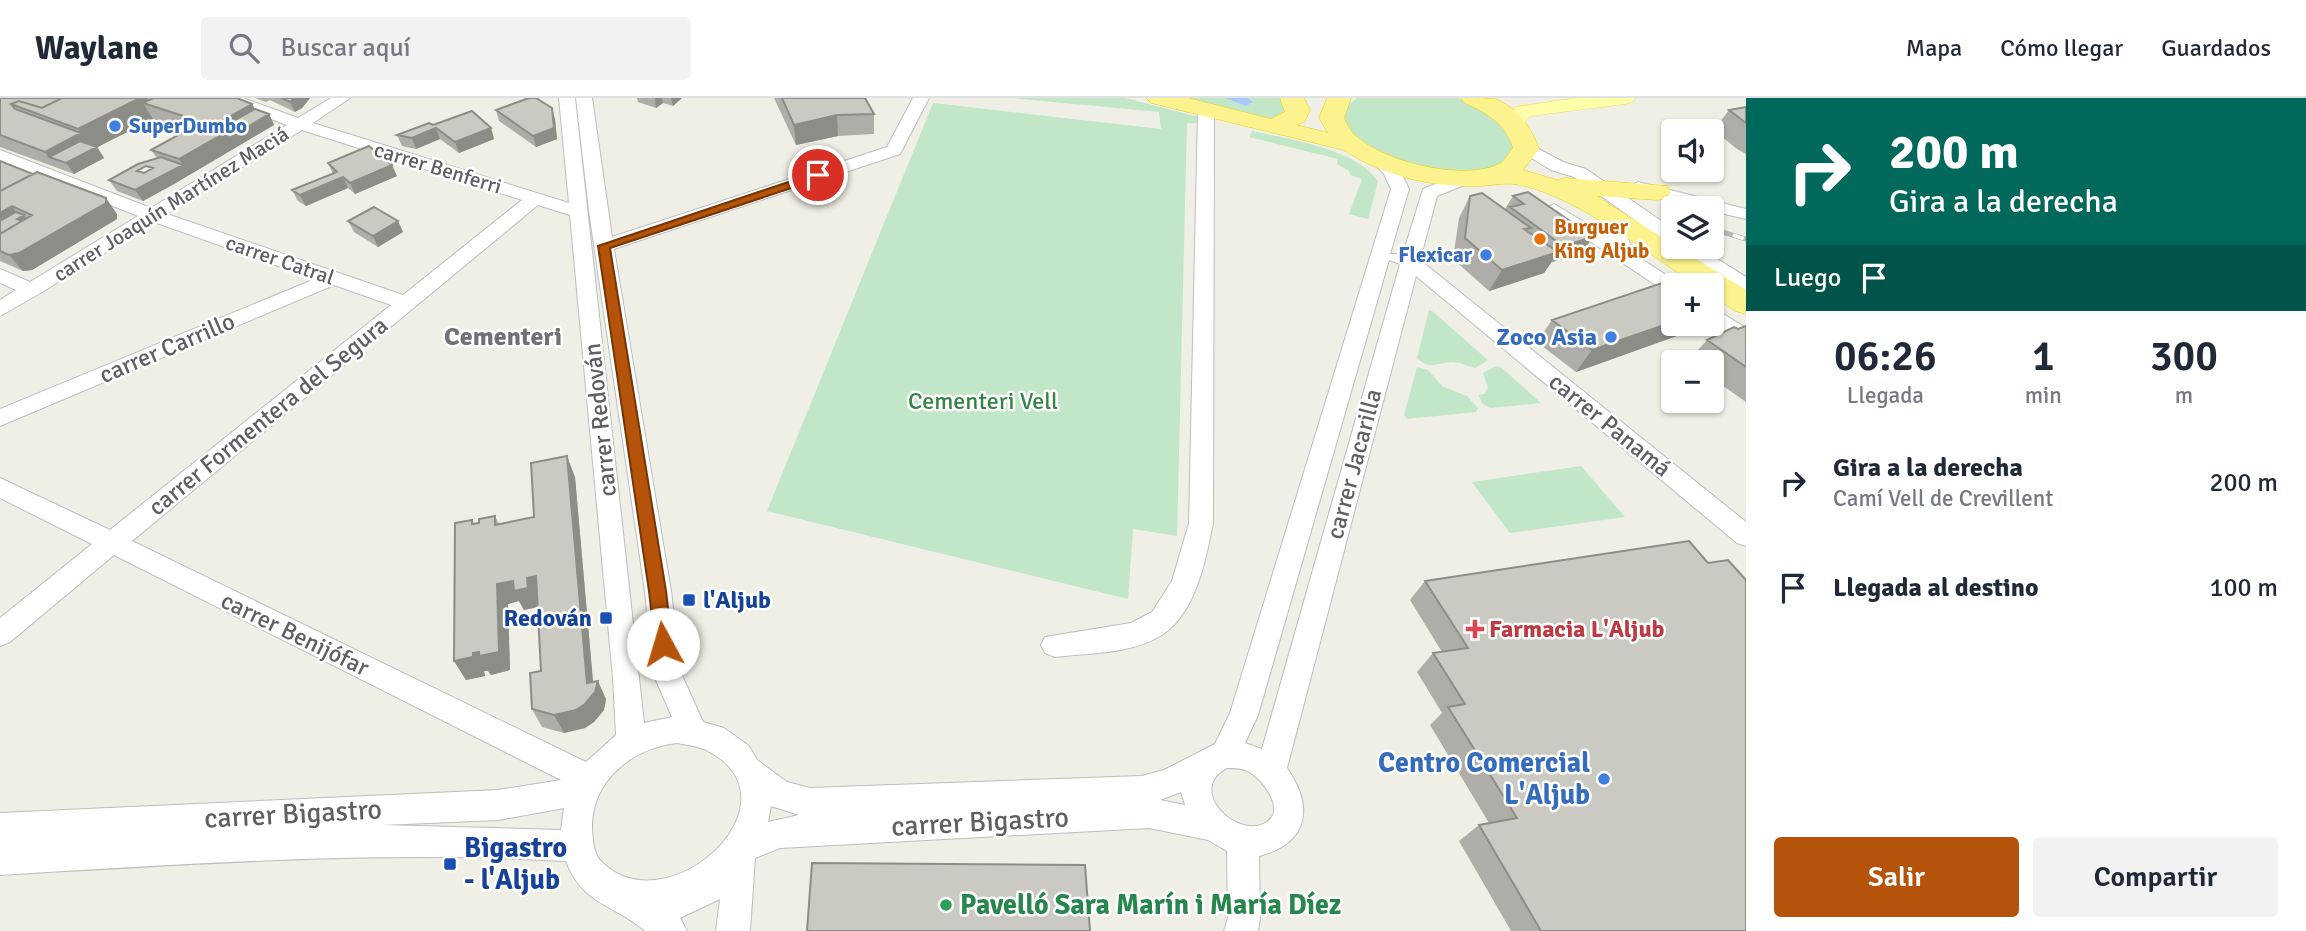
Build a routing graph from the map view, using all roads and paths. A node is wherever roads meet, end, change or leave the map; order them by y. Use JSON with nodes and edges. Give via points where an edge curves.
{"nodes":[{"id":1,"x":228,"y":98,"type":"edge"},
{"id":2,"x":320,"y":98,"type":"edge"},
{"id":3,"x":342,"y":98,"type":"edge"},
{"id":4,"x":567,"y":98,"type":"edge"},
{"id":5,"x":584,"y":98,"type":"edge"},
{"id":6,"x":921,"y":98,"type":"edge"},
{"id":7,"x":1159,"y":98,"type":"edge"},
{"id":8,"x":1292,"y":98,"type":"edge"},
{"id":9,"x":1339,"y":98,"type":"edge"},
{"id":10,"x":1556,"y":98,"type":"edge"},
{"id":11,"x":1625,"y":98,"type":"edge"},
{"id":12,"x":1477,"y":99,"type":"edge"},
{"id":13,"x":1206,"y":110,"type":"junction"},
{"id":14,"x":1513,"y":122,"type":"junction"},
{"id":15,"x":299,"y":124,"type":"junction"},
{"id":16,"x":1273,"y":127,"type":"junction"},
{"id":17,"x":1349,"y":143,"type":"junction"},
{"id":18,"x":1526,"y":147,"type":"junction"},
{"id":19,"x":0,"y":155,"type":"edge"},
{"id":20,"x":1383,"y":163,"type":"junction"},
{"id":21,"x":1580,"y":173,"type":"junction"},
{"id":22,"x":1496,"y":174,"type":"junction"},
{"id":23,"x":1462,"y":179,"type":"junction"},
{"id":24,"x":1658,"y":192,"type":"junction"},
{"id":25,"x":1552,"y":197,"type":"junction"},
{"id":26,"x":535,"y":198,"type":"junction"},
{"id":27,"x":1613,"y":207,"type":"junction"},
{"id":28,"x":577,"y":211,"type":"junction"},
{"id":29,"x":1746,"y":214,"type":"edge"},
{"id":30,"x":155,"y":216,"type":"junction"},
{"id":31,"x":1661,"y":232,"type":"edge"},
{"id":32,"x":1661,"y":237,"type":"edge"},
{"id":33,"x":604,"y":246,"type":"junction"},
{"id":34,"x":1381,"y":254,"type":"junction"},
{"id":35,"x":1626,"y":257,"type":"junction"},
{"id":36,"x":1699,"y":259,"type":"edge"},
{"id":37,"x":1703,"y":259,"type":"edge"},
{"id":38,"x":1410,"y":261,"type":"junction"},
{"id":39,"x":1720,"y":270,"type":"junction"},
{"id":40,"x":0,"y":275,"type":"edge"},
{"id":41,"x":334,"y":278,"type":"junction"},
{"id":42,"x":1661,"y":280,"type":"edge"},
{"id":43,"x":1746,"y":286,"type":"edge"},
{"id":44,"x":32,"y":290,"type":"junction"},
{"id":45,"x":405,"y":303,"type":"junction"},
{"id":46,"x":1746,"y":304,"type":"edge"},
{"id":47,"x":0,"y":309,"type":"edge"},
{"id":48,"x":1724,"y":322,"type":"edge"},
{"id":49,"x":1746,"y":338,"type":"edge"},
{"id":50,"x":0,"y":418,"type":"edge"},
{"id":51,"x":0,"y":488,"type":"edge"},
{"id":52,"x":1746,"y":536,"type":"edge"},
{"id":53,"x":112,"y":543,"type":"junction"},
{"id":54,"x":0,"y":634,"type":"edge"},
{"id":55,"x":1055,"y":645,"type":"dead end"},
{"id":56,"x":692,"y":731,"type":"junction"},
{"id":57,"x":631,"y":742,"type":"junction"},
{"id":58,"x":1213,"y":761,"type":"junction"},
{"id":59,"x":749,"y":771,"type":"junction"},
{"id":60,"x":1272,"y":771,"type":"junction"},
{"id":61,"x":588,"y":785,"type":"junction"},
{"id":62,"x":1214,"y":826,"type":"junction"},
{"id":63,"x":0,"y":828,"type":"edge"},
{"id":64,"x":1243,"y":841,"type":"junction"},
{"id":65,"x":577,"y":846,"type":"junction"},
{"id":66,"x":744,"y":852,"type":"junction"},
{"id":67,"x":0,"y":859,"type":"edge"},
{"id":68,"x":638,"y":904,"type":"junction"},
{"id":69,"x":670,"y":931,"type":"edge"},
{"id":70,"x":733,"y":931,"type":"edge"},
{"id":71,"x":1241,"y":931,"type":"edge"}],
"edges":[{"from":1,"to":15,"type":"street","name":"carrer Benferri"},
{"from":2,"to":15,"type":"street"},
{"from":3,"to":15,"type":"street","name":"carrer Joaquín Martínez Maciá"},
{"from":4,"to":28,"type":"street","name":"carrer Redován"},
{"from":5,"to":33,"type":"street","name":"carrer Redován"},
{"from":6,"to":33,"type":"street","via":[[894,150]]},
{"from":7,"to":13,"type":"highway"},
{"from":8,"to":16,"type":"highway","via":[[1296,116]]},
{"from":9,"to":17,"type":"highway","via":[[1331,112],[1332,123]]},
{"from":10,"to":12,"type":"main road","via":[[1508,104]]},
{"from":11,"to":14,"type":"main road","via":[[1523,111]]},
{"from":12,"to":14,"type":"highway"},
{"from":13,"to":16,"type":"highway"},
{"from":13,"to":55,"type":"street","via":[[1201,523],[1196,550],[1173,606],[1152,628]]},
{"from":14,"to":18,"type":"highway"},
{"from":15,"to":26,"type":"street","name":"carrer Benferri"},
{"from":15,"to":30,"type":"street","name":"carrer Joaquín Martínez Maciá"},
{"from":16,"to":17,"type":"highway"},
{"from":17,"to":20,"type":"highway"},
{"from":18,"to":21,"type":"street","via":[[1557,166]]},
{"from":18,"to":22,"type":"highway","via":[[1520,162]]},
{"from":19,"to":30,"type":"street","name":"carrer Catral"},
{"from":20,"to":23,"type":"highway"},
{"from":20,"to":34,"type":"street","name":"carrer Jacarilla","via":[[1400,189]]},
{"from":21,"to":24,"type":"street"},
{"from":21,"to":27,"type":"street"},
{"from":22,"to":23,"type":"highway"},
{"from":22,"to":25,"type":"highway"},
{"from":23,"to":38,"type":"street","name":"carrer Jacarilla","via":[[1429,193]]},
{"from":24,"to":27,"type":"highway"},
{"from":24,"to":29,"type":"street"},
{"from":25,"to":27,"type":"highway"},
{"from":25,"to":35,"type":"street"},
{"from":26,"to":28,"type":"street","name":"carrer Benferri"},
{"from":26,"to":45,"type":"street","name":"carrer Formentera del Segura"},
{"from":27,"to":31,"type":"street"},
{"from":27,"to":32,"type":"highway"},
{"from":27,"to":35,"type":"street","via":[[1614,226]]},
{"from":27,"to":46,"type":"highway"},
{"from":28,"to":57,"type":"street","name":"carrer Redován"},
{"from":30,"to":41,"type":"street","name":"carrer Catral"},
{"from":30,"to":44,"type":"street","name":"carrer Joaquín Martínez Maciá"},
{"from":33,"to":56,"type":"street","name":"carrer Redován","via":[[658,591],[666,671]]},
{"from":34,"to":38,"type":"street"},
{"from":34,"to":58,"type":"street","name":"carrer Jacarilla","via":[[1244,715]]},
{"from":35,"to":42,"type":"street"},
{"from":36,"to":39,"type":"highway"},
{"from":37,"to":39,"type":"street"},
{"from":38,"to":52,"type":"street","name":"carrer Panamá"},
{"from":38,"to":60,"type":"street","name":"carrer Jacarilla"},
{"from":39,"to":43,"type":"street"},
{"from":40,"to":44,"type":"street"},
{"from":41,"to":45,"type":"street","name":"carrer Catral"},
{"from":41,"to":50,"type":"street","name":"carrer Carrillo"},
{"from":44,"to":47,"type":"street","name":"carrer Joaquín Martínez Maciá"},
{"from":45,"to":53,"type":"street","name":"carrer Formentera del Segura"},
{"from":48,"to":49,"type":"street"},
{"from":51,"to":53,"type":"street","name":"carrer Benijófar"},
{"from":53,"to":54,"type":"street","name":"carrer Formentera del Segura"},
{"from":53,"to":61,"type":"street","name":"carrer Benijófar"},
{"from":56,"to":57,"type":"street","via":[[662,731]]},
{"from":56,"to":59,"type":"street","via":[[720,741]]},
{"from":57,"to":61,"type":"street","via":[[605,761]]},
{"from":58,"to":59,"type":"street","name":"carrer Bigastro","via":[[1167,785],[1142,790],[810,803],[779,795]]},
{"from":58,"to":60,"type":"street","via":[[1249,757]]},
{"from":58,"to":62,"type":"street","via":[[1196,776],[1196,797]]},
{"from":59,"to":66,"type":"street","via":[[757,799],[756,820]]},
{"from":60,"to":64,"type":"street","via":[[1288,801],[1286,823],[1264,841]]},
{"from":61,"to":63,"type":"street","name":"carrer Bigastro","via":[[498,805]]},
{"from":61,"to":65,"type":"street","via":[[576,820]]},
{"from":62,"to":64,"type":"street"},
{"from":62,"to":66,"type":"street","name":"carrer Bigastro","via":[[1149,813],[801,830],[780,833]]},
{"from":64,"to":71,"type":"street"},
{"from":65,"to":67,"type":"street","name":"carrer Bigastro","via":[[387,840]]},
{"from":65,"to":68,"type":"street","via":[[598,884]]},
{"from":66,"to":68,"type":"street","via":[[716,884],[691,898],[671,904]]},
{"from":66,"to":70,"type":"street"},
{"from":68,"to":69,"type":"street"}]}
